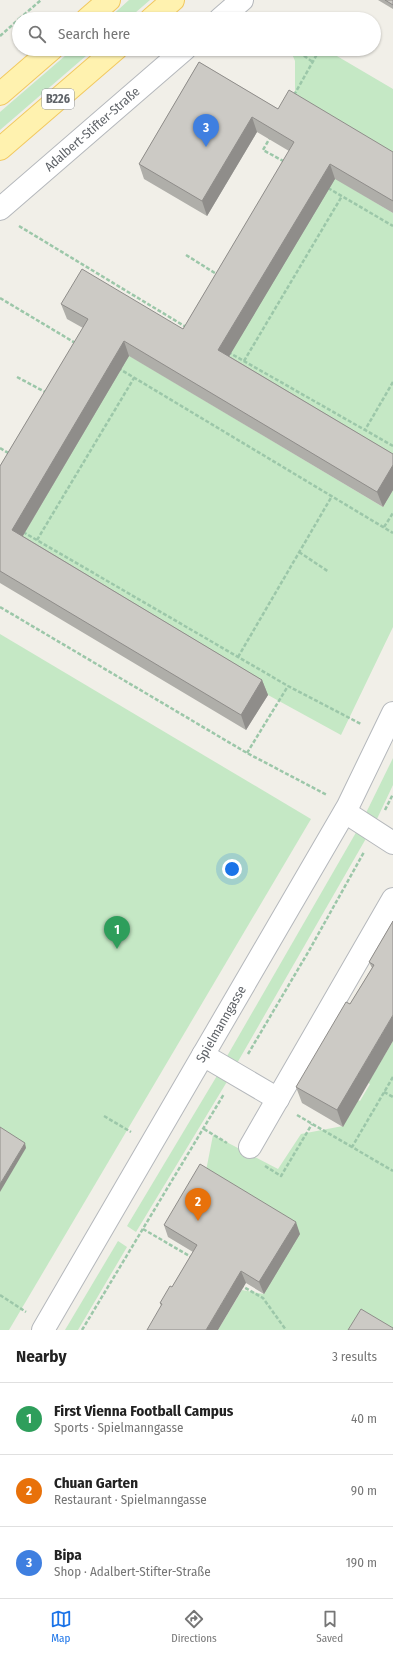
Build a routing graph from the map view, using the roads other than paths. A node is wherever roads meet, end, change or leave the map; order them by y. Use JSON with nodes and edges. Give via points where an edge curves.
{"nodes":[{"id":1,"x":108,"y":0,"type":"edge"},
{"id":2,"x":173,"y":0,"type":"edge"},
{"id":3,"x":242,"y":0,"type":"edge"},
{"id":4,"x":94,"y":12,"type":"edge"},
{"id":5,"x":159,"y":12,"type":"edge"},
{"id":6,"x":228,"y":12,"type":"edge"},
{"id":7,"x":44,"y":56,"type":"edge"},
{"id":8,"x":108,"y":56,"type":"edge"},
{"id":9,"x":177,"y":56,"type":"edge"},
{"id":10,"x":0,"y":94,"type":"edge"},
{"id":11,"x":0,"y":149,"type":"edge"},
{"id":12,"x":0,"y":209,"type":"edge"},
{"id":13,"x":393,"y":713,"type":"edge"},
{"id":14,"x":346,"y":809,"type":"junction"},
{"id":15,"x":393,"y":843,"type":"edge"},
{"id":16,"x":393,"y":899,"type":"edge"},
{"id":17,"x":203,"y":1055,"type":"junction"},
{"id":18,"x":277,"y":1101,"type":"junction"},
{"id":19,"x":250,"y":1147,"type":"dead end"},
{"id":20,"x":42,"y":1330,"type":"edge"}],
"edges":[{"from":1,"to":4,"type":"main road"},
{"from":2,"to":5,"type":"main road"},
{"from":3,"to":6,"type":"street"},
{"from":7,"to":10,"type":"main road"},
{"from":8,"to":11,"type":"main road","number":"B226"},
{"from":9,"to":12,"type":"street","name":"Adalbert-Stifter-Straße"},
{"from":13,"to":14,"type":"street","name":"Spielmanngasse"},
{"from":14,"to":15,"type":"street"},
{"from":14,"to":17,"type":"street","name":"Spielmanngasse"},
{"from":16,"to":18,"type":"street"},
{"from":17,"to":18,"type":"street"},
{"from":17,"to":20,"type":"street","name":"Spielmanngasse"},
{"from":18,"to":19,"type":"street"}]}
